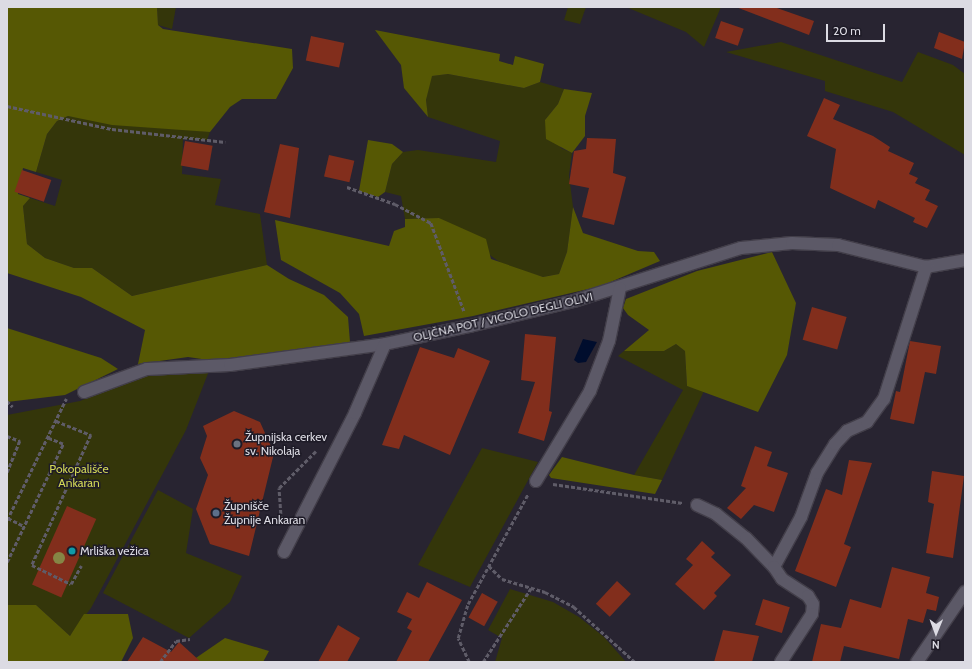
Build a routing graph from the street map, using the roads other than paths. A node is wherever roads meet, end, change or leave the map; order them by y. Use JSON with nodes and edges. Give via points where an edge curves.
{"nodes":[{"id":1,"x":965,"y":260,"type":"edge"},
{"id":2,"x":926,"y":267,"type":"junction"},
{"id":3,"x":620,"y":288,"type":"junction"},
{"id":4,"x":385,"y":344,"type":"junction"},
{"id":5,"x":84,"y":392,"type":"dead end"},
{"id":6,"x":536,"y":481,"type":"road end"},
{"id":7,"x":697,"y":505,"type":"road end"},
{"id":8,"x":284,"y":552,"type":"dead end"},
{"id":9,"x":774,"y":567,"type":"junction"},
{"id":10,"x":965,"y":592,"type":"edge"},
{"id":11,"x":781,"y":662,"type":"edge"},
{"id":12,"x":917,"y":662,"type":"edge"}],
"edges":[{"from":1,"to":2,"type":"street","name":"OLJČNA POT / VICOLO DEGLI OLIVI"},
{"from":2,"to":3,"type":"street","name":"OLJČNA POT / VICOLO DEGLI OLIVI","via":[[838,244],[792,243],[741,248]]},
{"from":2,"to":9,"type":"street","via":[[884,399],[867,422],[847,431],[835,444],[817,473],[801,517]]},
{"from":3,"to":4,"type":"street","name":"OLJČNA POT / VICOLO DEGLI OLIVI","via":[[470,326]]},
{"from":3,"to":6,"type":"street","via":[[609,341],[590,391]]},
{"from":4,"to":5,"type":"street","name":"OLJČNA POT / VICOLO DEGLI OLIVI","via":[[230,365],[146,369]]},
{"from":4,"to":8,"type":"street","via":[[355,413]]},
{"from":7,"to":9,"type":"street","via":[[716,514],[746,538]]},
{"from":9,"to":11,"type":"street","via":[[782,579],[808,596],[813,604],[812,614]]},
{"from":10,"to":12,"type":"street"}]}
